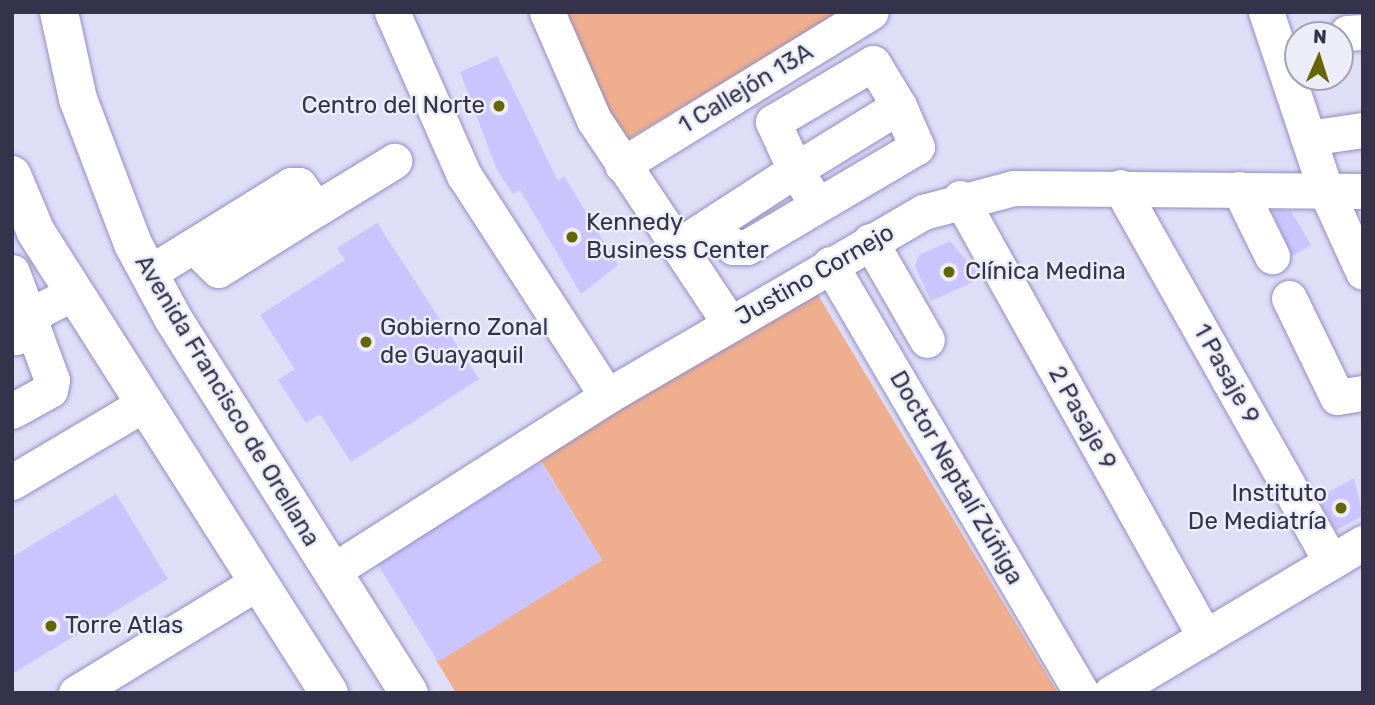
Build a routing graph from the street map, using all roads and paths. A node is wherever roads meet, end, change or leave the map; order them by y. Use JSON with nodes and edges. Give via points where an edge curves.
{"nodes":[{"id":1,"x":59,"y":12,"type":"edge"},
{"id":2,"x":392,"y":12,"type":"edge"},
{"id":3,"x":547,"y":12,"type":"edge"},
{"id":4,"x":871,"y":12,"type":"edge"},
{"id":5,"x":1266,"y":12,"type":"edge"},
{"id":6,"x":899,"y":106,"type":"junction"},
{"id":7,"x":1363,"y":130,"type":"edge"},
{"id":8,"x":1308,"y":138,"type":"junction"},
{"id":9,"x":394,"y":161,"type":"dead end"},
{"id":10,"x":622,"y":165,"type":"junction"},
{"id":11,"x":795,"y":170,"type":"junction"},
{"id":12,"x":12,"y":175,"type":"edge"},
{"id":13,"x":1121,"y":187,"type":"junction"},
{"id":14,"x":1239,"y":189,"type":"junction"},
{"id":15,"x":1326,"y":191,"type":"junction"},
{"id":16,"x":1363,"y":191,"type":"edge"},
{"id":17,"x":960,"y":198,"type":"junction"},
{"id":18,"x":818,"y":205,"type":"junction"},
{"id":19,"x":711,"y":225,"type":"junction"},
{"id":20,"x":870,"y":241,"type":"junction"},
{"id":21,"x":677,"y":246,"type":"junction"},
{"id":22,"x":1272,"y":256,"type":"dead end"},
{"id":23,"x":830,"y":264,"type":"junction"},
{"id":24,"x":12,"y":272,"type":"edge"},
{"id":25,"x":1363,"y":272,"type":"edge"},
{"id":26,"x":149,"y":274,"type":"junction"},
{"id":27,"x":74,"y":293,"type":"junction"},
{"id":28,"x":1289,"y":298,"type":"dead end"},
{"id":29,"x":730,"y":324,"type":"junction"},
{"id":30,"x":21,"y":334,"type":"edge"},
{"id":31,"x":927,"y":340,"type":"dead end"},
{"id":32,"x":1363,"y":393,"type":"edge"},
{"id":33,"x":607,"y":396,"type":"junction"},
{"id":34,"x":144,"y":404,"type":"junction"},
{"id":35,"x":12,"y":411,"type":"edge"},
{"id":36,"x":12,"y":482,"type":"edge"},
{"id":37,"x":1363,"y":543,"type":"edge"},
{"id":38,"x":1331,"y":562,"type":"junction"},
{"id":39,"x":331,"y":572,"type":"junction"},
{"id":40,"x":256,"y":583,"type":"junction"},
{"id":41,"x":1205,"y":637,"type":"junction"},
{"id":42,"x":76,"y":693,"type":"edge"},
{"id":43,"x":329,"y":693,"type":"edge"},
{"id":44,"x":409,"y":693,"type":"edge"},
{"id":45,"x":1082,"y":693,"type":"edge"},
{"id":46,"x":1111,"y":693,"type":"edge"}],
"edges":[{"from":1,"to":26,"type":"main road","name":"Avenida Francisco de Orellana","via":[[106,183]]},
{"from":2,"to":33,"type":"street","via":[[464,175]]},
{"from":3,"to":10,"type":"street"},
{"from":4,"to":10,"type":"street","name":"1 Callejón 13A"},
{"from":5,"to":8,"type":"street"},
{"from":6,"to":11,"type":"street"},
{"from":6,"to":11,"type":"street","via":[[878,68],[869,64],[772,122]]},
{"from":6,"to":18,"type":"street","via":[[917,147]]},
{"from":7,"to":8,"type":"street"},
{"from":8,"to":15,"type":"street"},
{"from":9,"to":26,"type":"street","via":[[316,209],[299,185],[291,185]]},
{"from":10,"to":21,"type":"street"},
{"from":11,"to":18,"type":"street"},
{"from":11,"to":19,"type":"street"},
{"from":12,"to":27,"type":"main road","via":[[36,232]]},
{"from":13,"to":14,"type":"street","name":"Justino Cornejo"},
{"from":13,"to":17,"type":"street","name":"Justino Cornejo","via":[[1014,188]]},
{"from":13,"to":38,"type":"street","name":"1 Pasaje 9"},
{"from":14,"to":15,"type":"street","name":"Justino Cornejo"},
{"from":14,"to":22,"type":"street"},
{"from":15,"to":16,"type":"street","name":"Justino Cornejo"},
{"from":15,"to":25,"type":"street"},
{"from":17,"to":20,"type":"street","name":"Justino Cornejo"},
{"from":17,"to":41,"type":"street","name":"2 Pasaje 9"},
{"from":18,"to":19,"type":"street","via":[[740,248]]},
{"from":19,"to":21,"type":"street"},
{"from":20,"to":23,"type":"street","name":"Justino Cornejo"},
{"from":20,"to":31,"type":"street"},
{"from":21,"to":29,"type":"street"},
{"from":23,"to":29,"type":"street","name":"Justino Cornejo"},
{"from":23,"to":45,"type":"street","name":"Doctor Neptalí Zúñiga"},
{"from":24,"to":30,"type":"street"},
{"from":26,"to":39,"type":"main road","name":"Avenida Francisco de Orellana"},
{"from":27,"to":30,"type":"street","via":[[40,310]]},
{"from":27,"to":34,"type":"main road"},
{"from":28,"to":32,"type":"street","via":[[1337,397]]},
{"from":29,"to":33,"type":"street","name":"Justino Cornejo"},
{"from":30,"to":35,"type":"street","via":[[52,380],[50,390]]},
{"from":33,"to":39,"type":"street","name":"Justino Cornejo"},
{"from":34,"to":36,"type":"street"},
{"from":34,"to":40,"type":"main road"},
{"from":37,"to":38,"type":"street"},
{"from":38,"to":41,"type":"street"},
{"from":39,"to":44,"type":"main road","name":"Avenida Francisco de Orellana"},
{"from":40,"to":42,"type":"street"},
{"from":40,"to":43,"type":"main road"},
{"from":41,"to":46,"type":"street"}]}
